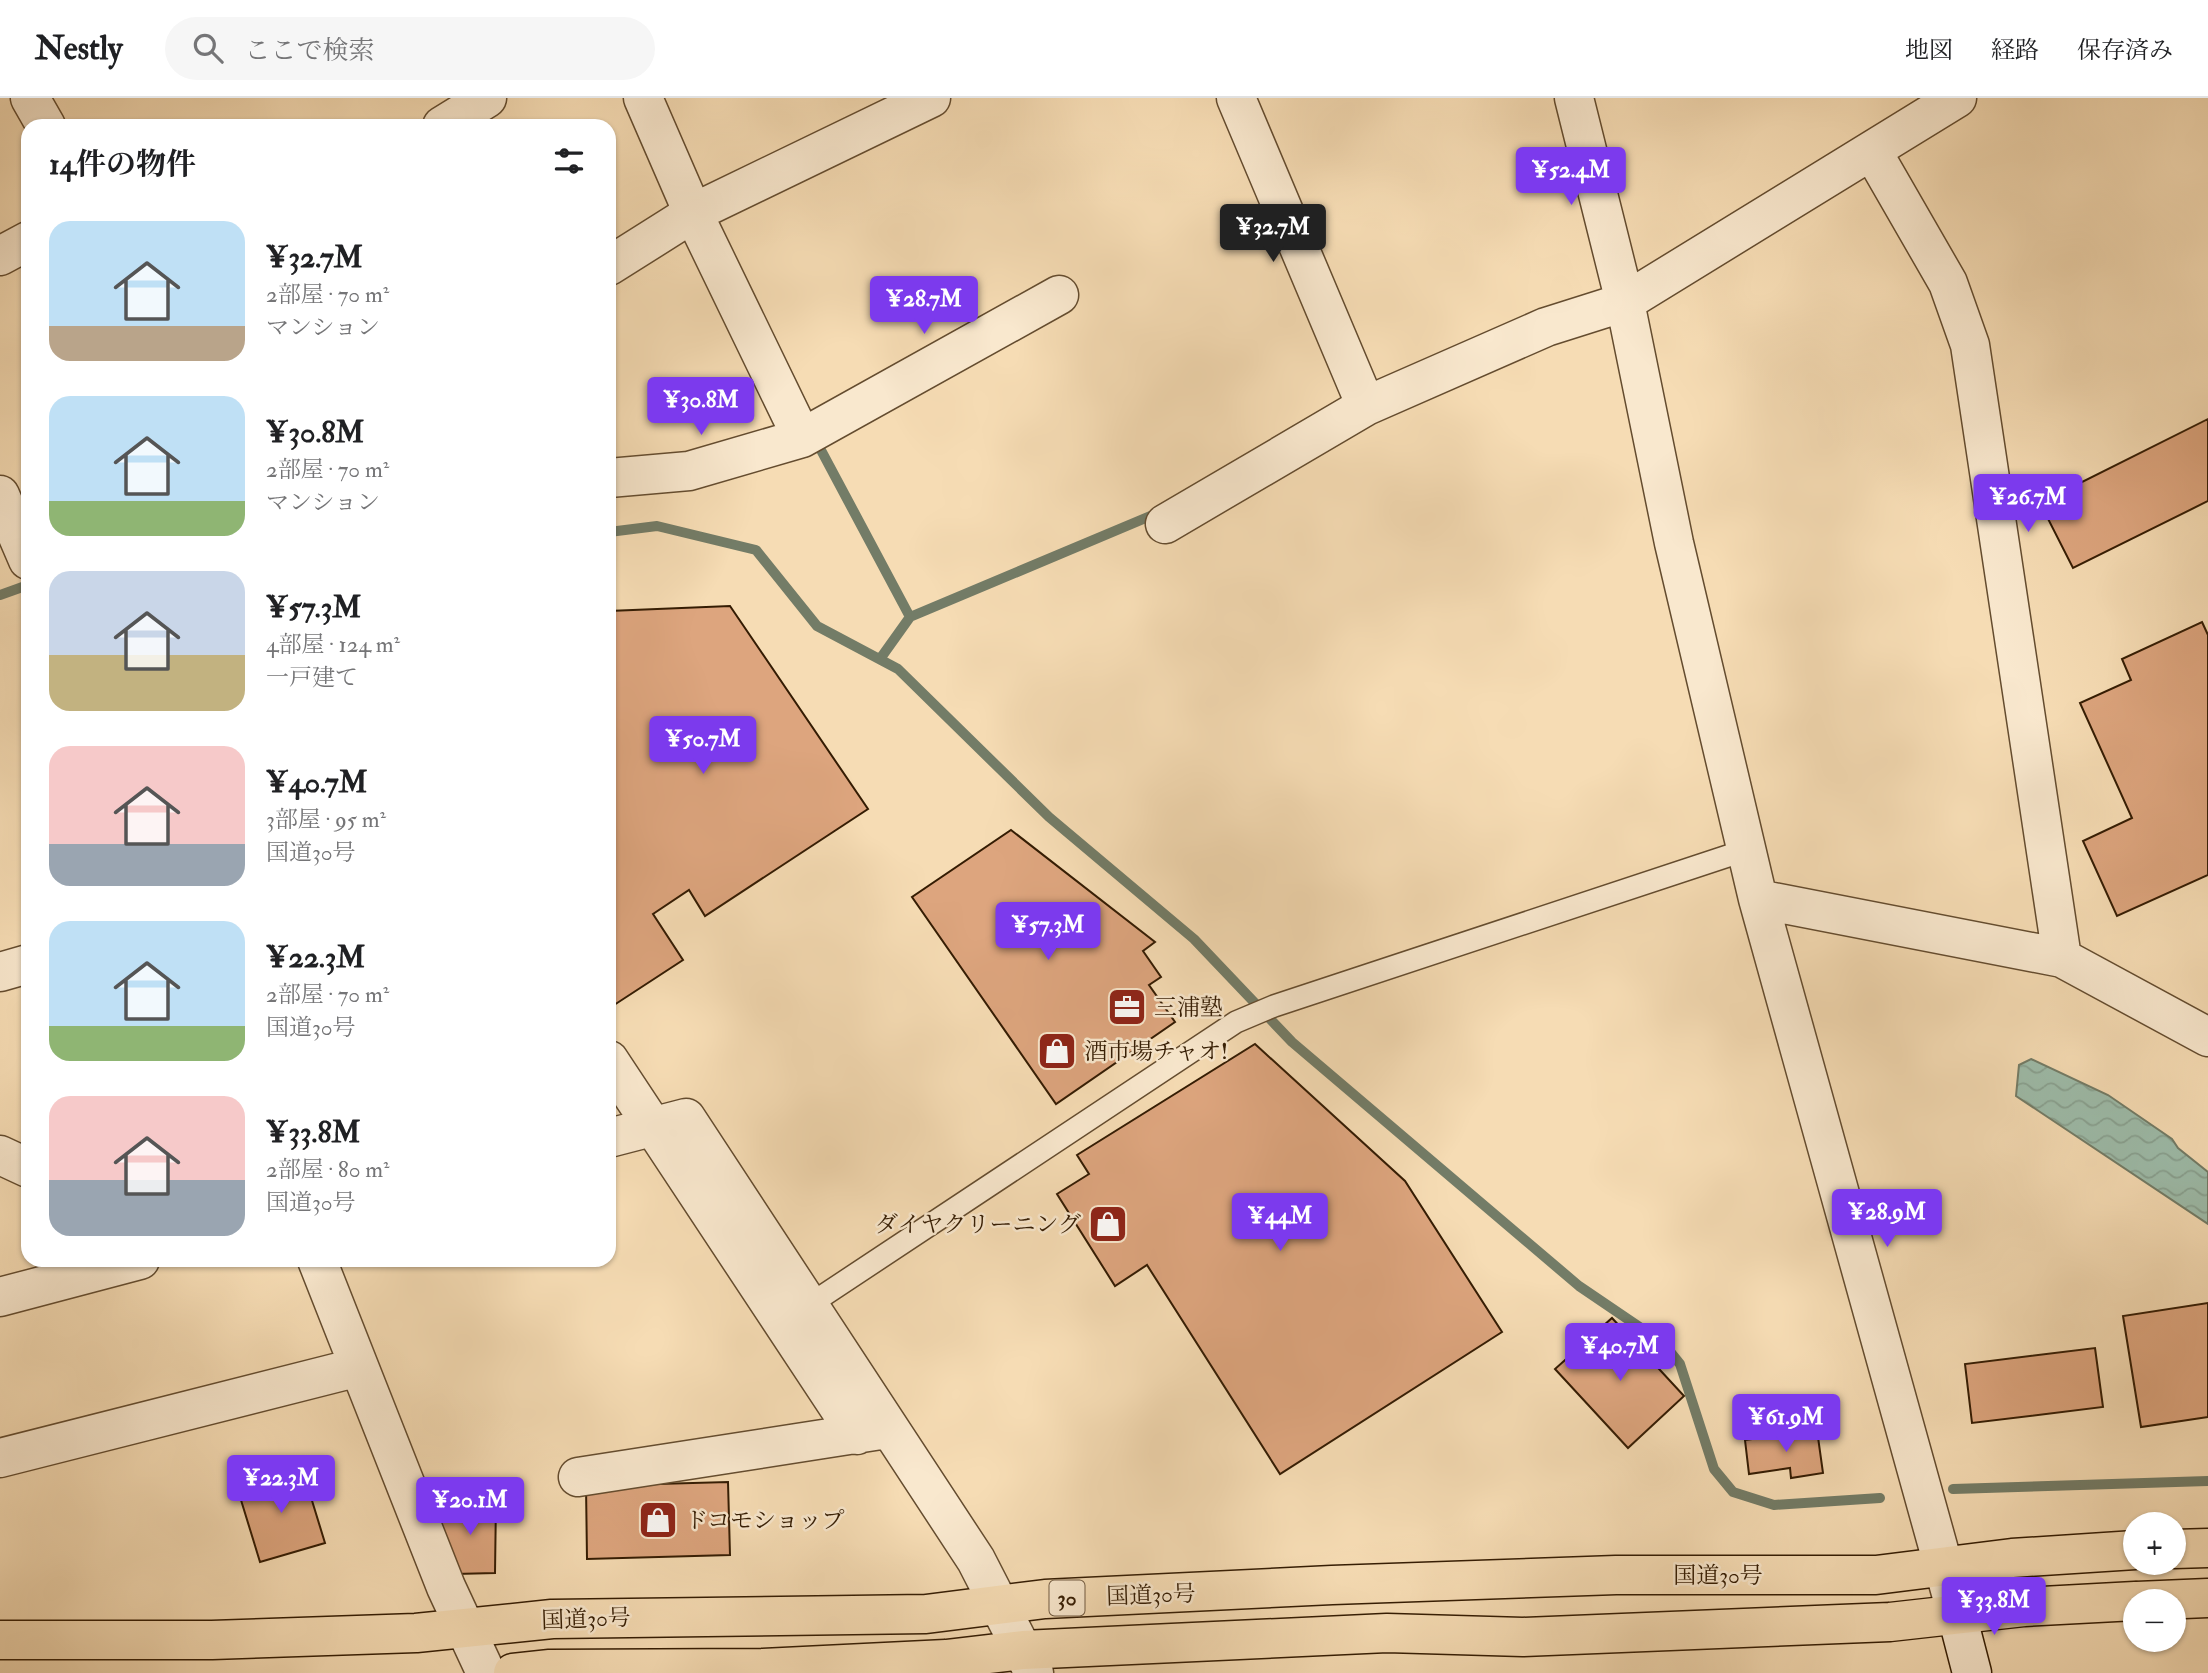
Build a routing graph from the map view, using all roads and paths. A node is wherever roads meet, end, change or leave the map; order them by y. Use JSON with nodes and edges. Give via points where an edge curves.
{"nodes":[{"id":1,"x":30,"y":98,"type":"edge"},
{"id":2,"x":487,"y":98,"type":"edge"},
{"id":3,"x":643,"y":98,"type":"edge"},
{"id":4,"x":930,"y":98,"type":"edge"},
{"id":5,"x":1236,"y":98,"type":"edge"},
{"id":6,"x":1574,"y":98,"type":"edge"},
{"id":7,"x":1957,"y":98,"type":"edge"},
{"id":8,"x":42,"y":119,"type":"edge"},
{"id":9,"x":453,"y":119,"type":"edge"},
{"id":10,"x":1872,"y":151,"type":"junction"},
{"id":11,"x":702,"y":209,"type":"junction"},
{"id":12,"x":21,"y":245,"type":"edge"},
{"id":13,"x":0,"y":256,"type":"edge"},
{"id":14,"x":616,"y":261,"type":"edge"},
{"id":15,"x":1059,"y":295,"type":"dead end"},
{"id":16,"x":1625,"y":302,"type":"junction"},
{"id":17,"x":1366,"y":407,"type":"junction"},
{"id":18,"x":809,"y":434,"type":"junction"},
{"id":19,"x":616,"y":477,"type":"edge"},
{"id":20,"x":0,"y":495,"type":"edge"},
{"id":21,"x":1165,"y":524,"type":"dead end"},
{"id":22,"x":21,"y":560,"type":"edge"},
{"id":23,"x":1746,"y":850,"type":"junction"},
{"id":24,"x":1758,"y":898,"type":"junction"},
{"id":25,"x":2062,"y":958,"type":"junction"},
{"id":26,"x":21,"y":966,"type":"edge"},
{"id":27,"x":0,"y":972,"type":"edge"},
{"id":28,"x":2208,"y":1037,"type":"edge"},
{"id":29,"x":616,"y":1071,"type":"edge"},
{"id":30,"x":652,"y":1127,"type":"junction"},
{"id":31,"x":616,"y":1136,"type":"edge"},
{"id":32,"x":0,"y":1155,"type":"edge"},
{"id":33,"x":21,"y":1165,"type":"edge"},
{"id":34,"x":114,"y":1267,"type":"edge"},
{"id":35,"x":320,"y":1267,"type":"edge"},
{"id":36,"x":0,"y":1297,"type":"edge"},
{"id":37,"x":809,"y":1305,"type":"junction"},
{"id":38,"x":359,"y":1367,"type":"junction"},
{"id":39,"x":874,"y":1432,"type":"junction"},
{"id":40,"x":0,"y":1458,"type":"edge"},
{"id":41,"x":578,"y":1477,"type":"dead end"},
{"id":42,"x":2208,"y":1548,"type":"edge"},
{"id":43,"x":2186,"y":1549,"type":"edge"},
{"id":44,"x":2123,"y":1551,"type":"edge"},
{"id":45,"x":1945,"y":1568,"type":"junction"},
{"id":46,"x":2208,"y":1598,"type":"edge"},
{"id":47,"x":2186,"y":1599,"type":"edge"},
{"id":48,"x":2123,"y":1602,"type":"edge"},
{"id":49,"x":1000,"y":1606,"type":"junction"},
{"id":50,"x":1957,"y":1615,"type":"junction"},
{"id":51,"x":466,"y":1629,"type":"junction"},
{"id":52,"x":0,"y":1640,"type":"edge"},
{"id":53,"x":1028,"y":1662,"type":"edge"},
{"id":54,"x":486,"y":1673,"type":"edge"},
{"id":55,"x":513,"y":1673,"type":"edge"},
{"id":56,"x":1972,"y":1673,"type":"edge"}],
"edges":[{"from":1,"to":8,"type":"street"},
{"from":2,"to":9,"type":"street"},
{"from":3,"to":11,"type":"street"},
{"from":4,"to":11,"type":"street"},
{"from":5,"to":17,"type":"street"},
{"from":6,"to":16,"type":"street"},
{"from":7,"to":10,"type":"street"},
{"from":10,"to":16,"type":"street"},
{"from":10,"to":25,"type":"street","via":[[1948,283],[1970,345]]},
{"from":11,"to":14,"type":"street"},
{"from":11,"to":18,"type":"street"},
{"from":12,"to":13,"type":"street"},
{"from":15,"to":18,"type":"street"},
{"from":16,"to":17,"type":"street","via":[[1546,327]]},
{"from":16,"to":23,"type":"street","via":[[1674,543]]},
{"from":17,"to":21,"type":"street"},
{"from":18,"to":19,"type":"street","via":[[689,471]]},
{"from":20,"to":22,"type":"street"},
{"from":23,"to":24,"type":"street"},
{"from":23,"to":37,"type":"lane","via":[[1236,1022]]},
{"from":24,"to":25,"type":"street"},
{"from":24,"to":45,"type":"street"},
{"from":25,"to":28,"type":"street"},
{"from":26,"to":27,"type":"street"},
{"from":29,"to":30,"type":"street"},
{"from":30,"to":31,"type":"street"},
{"from":30,"to":37,"type":"street","via":[[686,1118]]},
{"from":30,"to":39,"type":"street"},
{"from":32,"to":33,"type":"street"},
{"from":34,"to":36,"type":"street"},
{"from":35,"to":38,"type":"street"},
{"from":37,"to":39,"type":"street"},
{"from":38,"to":40,"type":"street"},
{"from":38,"to":51,"type":"street"},
{"from":39,"to":41,"type":"street"},
{"from":39,"to":49,"type":"street","via":[[976,1560]]},
{"from":42,"to":43,"type":"highway"},
{"from":44,"to":45,"type":"highway","name":"国道30号","number":"30","via":[[2012,1558]]},
{"from":45,"to":49,"type":"highway","name":"国道30号","number":"30","via":[[1876,1575],[1616,1575],[1332,1585],[1045,1599]]},
{"from":45,"to":50,"type":"street"},
{"from":46,"to":47,"type":"highway","number":"30"},
{"from":48,"to":50,"type":"highway","number":"30","via":[[2024,1606]]},
{"from":49,"to":51,"type":"highway","name":"国道30号","number":"30","via":[[926,1614],[552,1619]]},
{"from":49,"to":53,"type":"street"},
{"from":50,"to":53,"type":"highway","number":"30","via":[[1890,1622],[1522,1637],[1387,1633]]},
{"from":50,"to":56,"type":"street"},
{"from":51,"to":52,"type":"highway","name":"国道30号","number":"30","via":[[212,1640]]},
{"from":51,"to":54,"type":"street"},
{"from":53,"to":55,"type":"highway","number":"30","via":[[946,1659]]}]}
